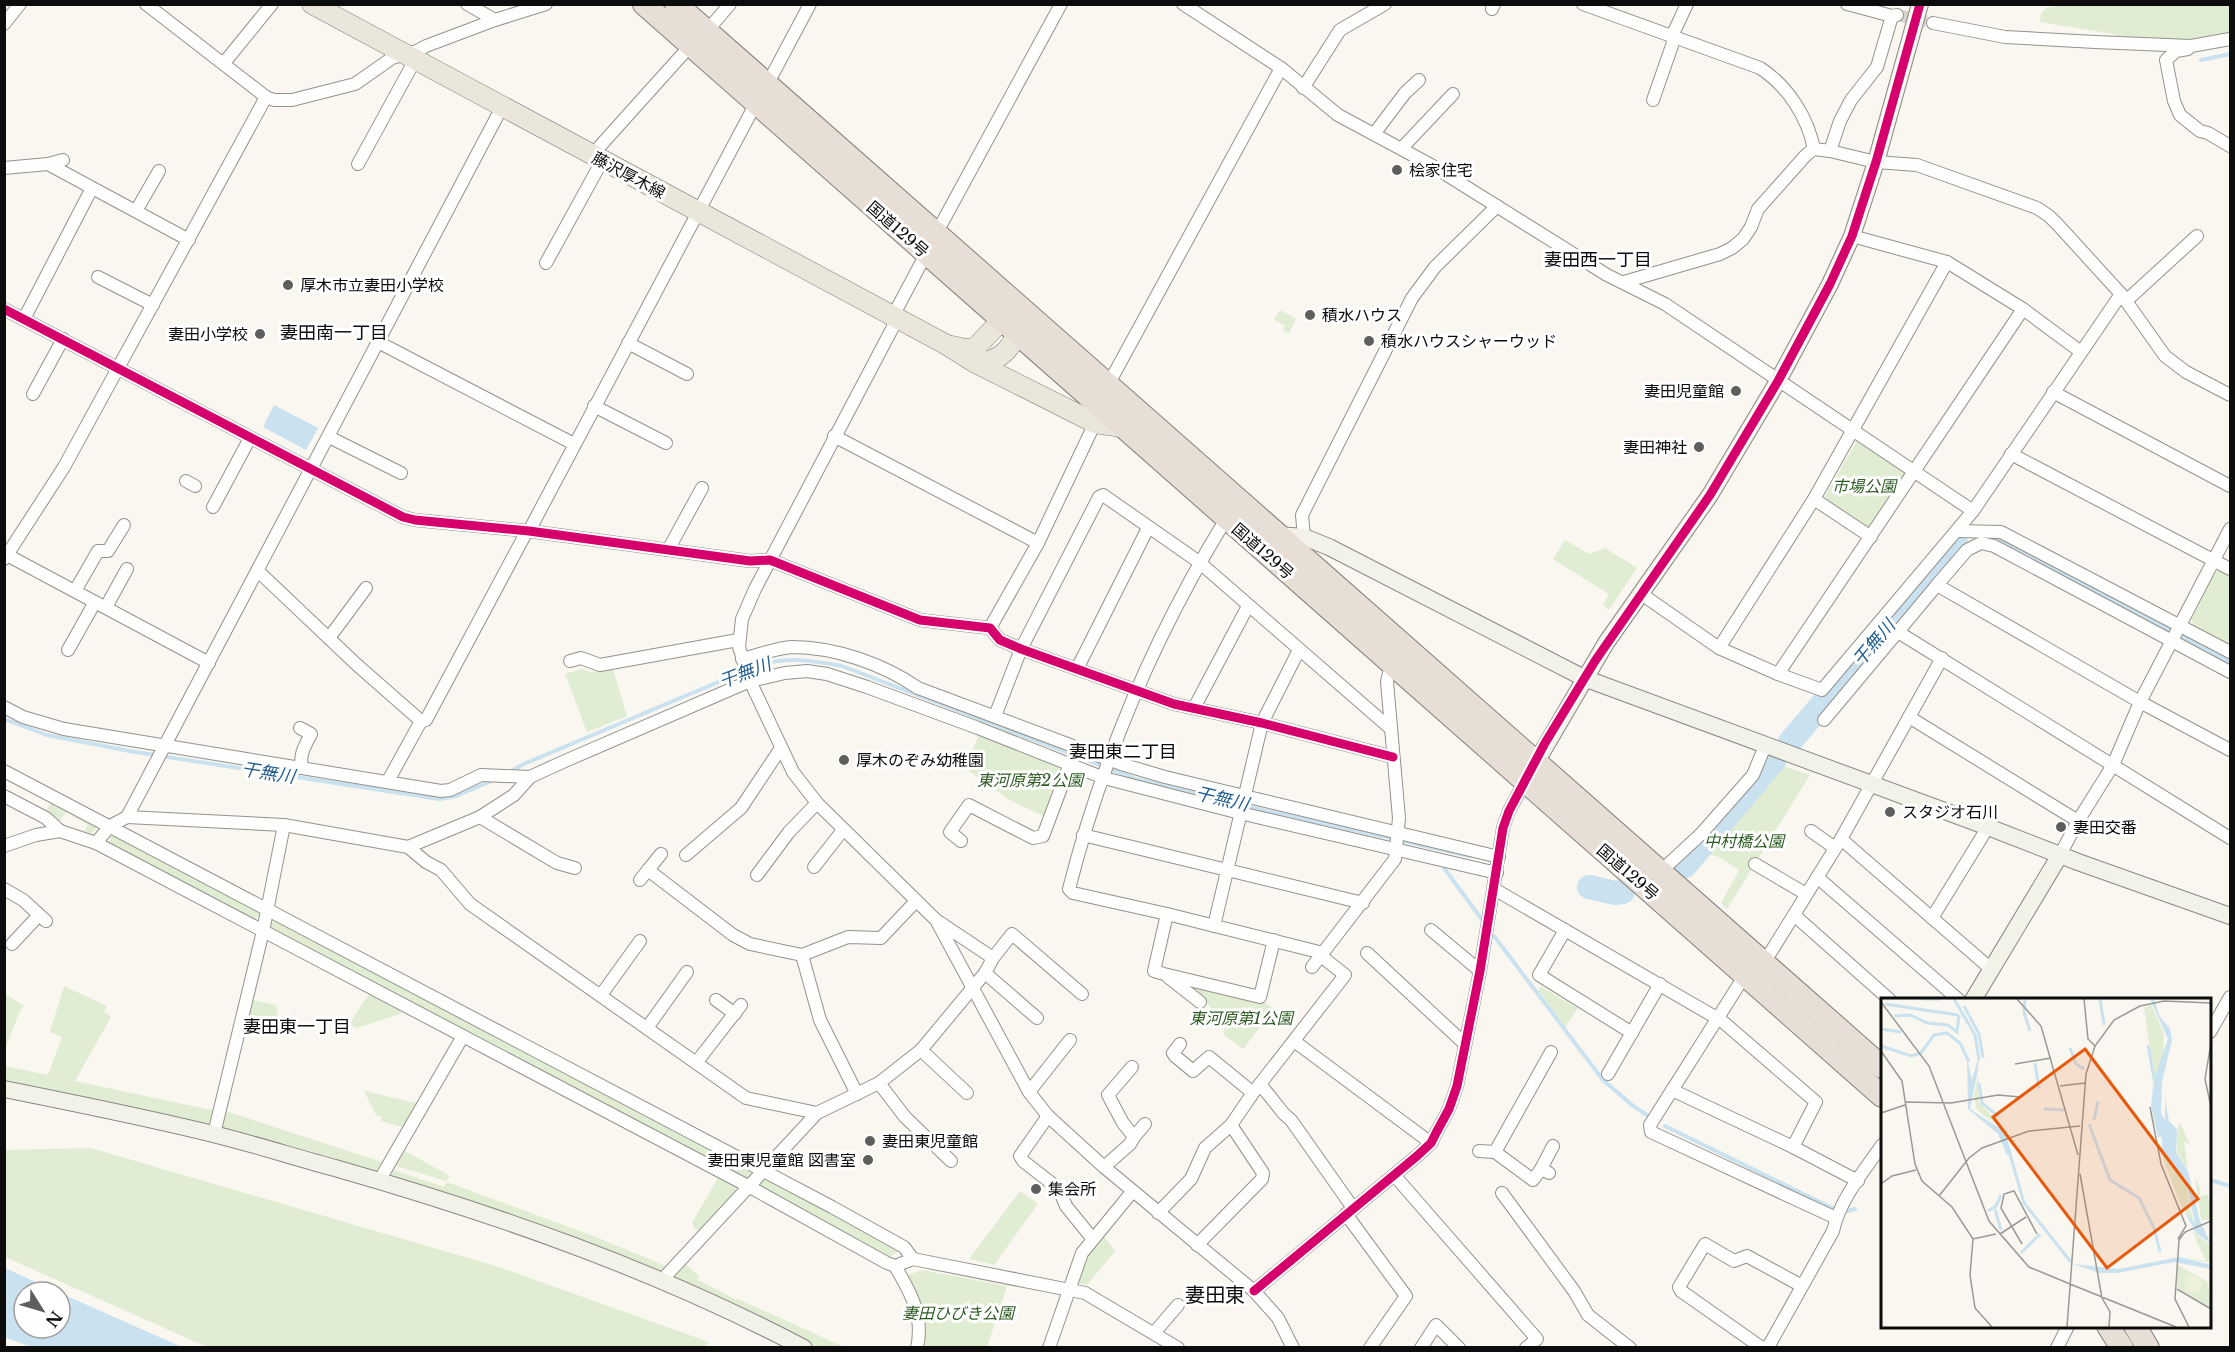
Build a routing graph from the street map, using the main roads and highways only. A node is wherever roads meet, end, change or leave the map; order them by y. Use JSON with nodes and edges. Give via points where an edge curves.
{"nodes":[{"id":1,"x":312,"y":4,"type":"edge"},
{"id":2,"x":644,"y":4,"type":"edge"},
{"id":3,"x":676,"y":4,"type":"edge"},
{"id":4,"x":699,"y":39,"type":"junction"},
{"id":5,"x":931,"y":244,"type":"junction"},
{"id":6,"x":1023,"y":310,"type":"junction"},
{"id":7,"x":1010,"y":327,"type":"junction"},
{"id":8,"x":947,"y":345,"type":"junction"},
{"id":9,"x":974,"y":362,"type":"junction"},
{"id":10,"x":1122,"y":427,"type":"junction"},
{"id":11,"x":1530,"y":772,"type":"junction"},
{"id":12,"x":1881,"y":1066,"type":"edge"},
{"id":13,"x":1881,"y":1095,"type":"edge"},
{"id":14,"x":2109,"y":1328,"type":"edge"},
{"id":15,"x":2136,"y":1328,"type":"edge"},
{"id":16,"x":2122,"y":1347,"type":"edge"},
{"id":17,"x":2148,"y":1347,"type":"edge"}],
"edges":[{"from":1,"to":8,"type":"main road","name":"藤沢厚木線"},
{"from":2,"to":4,"type":"highway","name":"国道129号"},
{"from":3,"to":4,"type":"highway","name":"国道129号"},
{"from":4,"to":5,"type":"highway","name":"国道129号"},
{"from":5,"to":6,"type":"highway","name":"国道129号"},
{"from":5,"to":7,"type":"highway","name":"国道129号"},
{"from":6,"to":7,"type":"main road","name":"藤沢厚木線"},
{"from":6,"to":11,"type":"highway","name":"国道129号","via":[[1278,535]]},
{"from":7,"to":8,"type":"main road","name":"藤沢厚木線","via":[[975,348]]},
{"from":7,"to":9,"type":"main road","name":"藤沢厚木線","via":[[999,357],[991,362]]},
{"from":7,"to":10,"type":"highway","name":"国道129号"},
{"from":8,"to":9,"type":"main road","name":"藤沢厚木線"},
{"from":9,"to":10,"type":"main road","via":[[1095,423]]},
{"from":10,"to":11,"type":"highway","name":"国道129号","via":[[1391,664]]},
{"from":11,"to":12,"type":"highway","name":"国道129号","via":[[1660,872]]},
{"from":11,"to":13,"type":"highway","name":"国道129号","via":[[1745,975]]},
{"from":14,"to":16,"type":"highway"},
{"from":15,"to":17,"type":"highway"}]}
